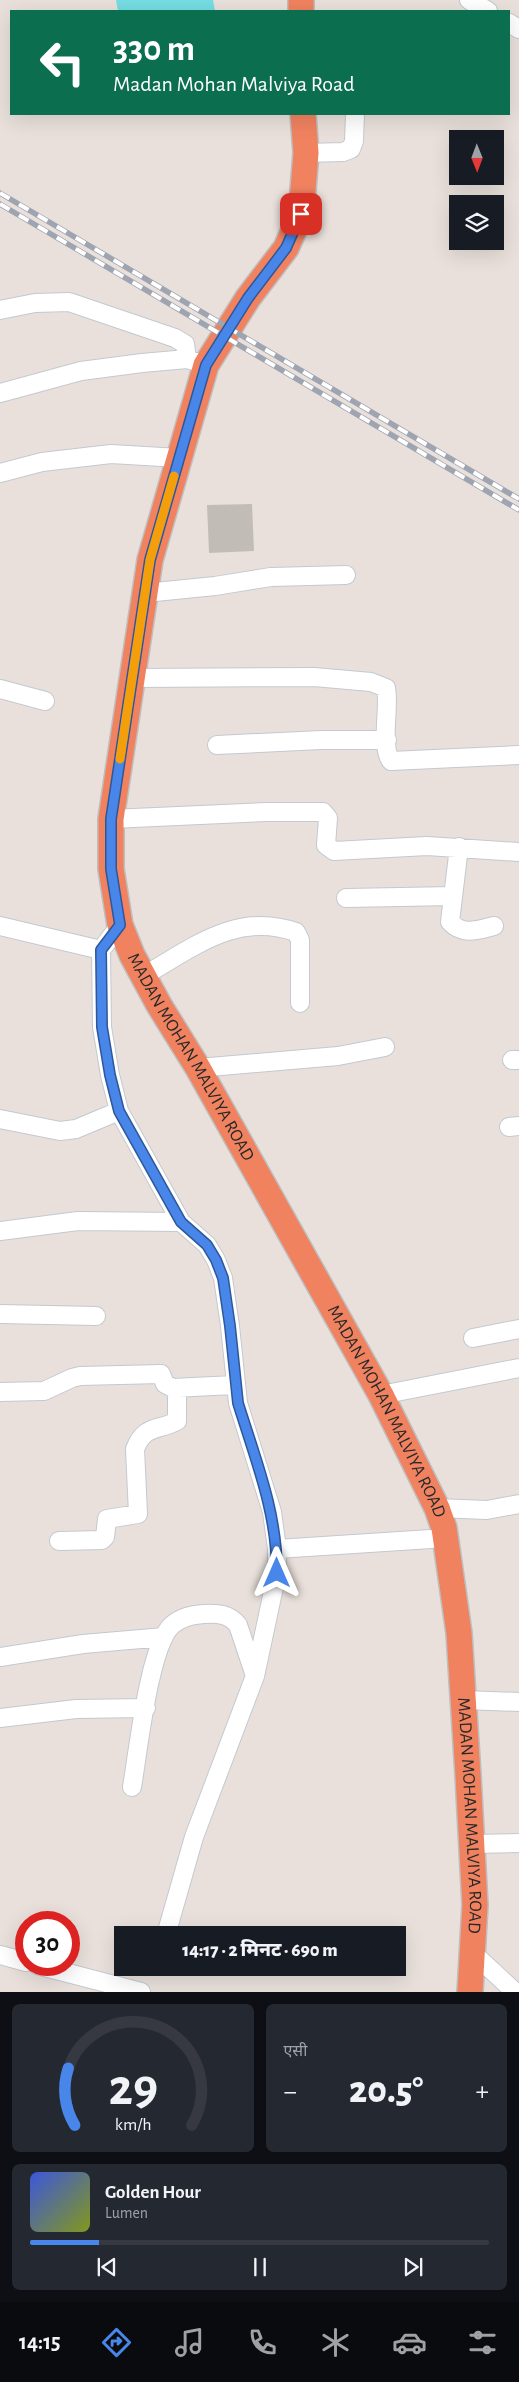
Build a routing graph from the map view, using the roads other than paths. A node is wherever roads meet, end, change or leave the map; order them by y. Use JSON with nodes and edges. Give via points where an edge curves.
{"nodes":[{"id":1,"x":304,"y":115,"type":"edge"},
{"id":2,"x":355,"y":115,"type":"edge"},
{"id":3,"x":306,"y":153,"type":"junction"},
{"id":4,"x":0,"y":310,"type":"edge"},
{"id":5,"x":197,"y":362,"type":"junction"},
{"id":6,"x":0,"y":393,"type":"edge"},
{"id":7,"x":179,"y":458,"type":"junction"},
{"id":8,"x":0,"y":473,"type":"edge"},
{"id":9,"x":346,"y":575,"type":"dead end"},
{"id":10,"x":145,"y":593,"type":"junction"},
{"id":11,"x":133,"y":678,"type":"junction"},
{"id":12,"x":0,"y":689,"type":"edge"},
{"id":13,"x":45,"y":701,"type":"dead end"},
{"id":14,"x":387,"y":740,"type":"junction"},
{"id":15,"x":217,"y":745,"type":"dead end"},
{"id":16,"x":519,"y":755,"type":"edge"},
{"id":17,"x":111,"y":819,"type":"junction"},
{"id":18,"x":459,"y":847,"type":"junction"},
{"id":19,"x":519,"y":852,"type":"edge"},
{"id":20,"x":453,"y":896,"type":"junction"},
{"id":21,"x":346,"y":898,"type":"dead end"},
{"id":22,"x":120,"y":925,"type":"junction"},
{"id":23,"x":0,"y":926,"type":"edge"},
{"id":24,"x":494,"y":926,"type":"dead end"},
{"id":25,"x":101,"y":950,"type":"junction"},
{"id":26,"x":143,"y":976,"type":"junction"},
{"id":27,"x":300,"y":1003,"type":"dead end"},
{"id":28,"x":385,"y":1047,"type":"dead end"},
{"id":29,"x":198,"y":1068,"type":"junction"},
{"id":30,"x":119,"y":1111,"type":"junction"},
{"id":31,"x":0,"y":1119,"type":"edge"},
{"id":32,"x":181,"y":1222,"type":"junction"},
{"id":33,"x":0,"y":1231,"type":"edge"},
{"id":34,"x":0,"y":1314,"type":"edge"},
{"id":35,"x":96,"y":1316,"type":"dead end"},
{"id":36,"x":519,"y":1329,"type":"edge"},
{"id":37,"x":473,"y":1338,"type":"dead end"},
{"id":38,"x":519,"y":1368,"type":"edge"},
{"id":39,"x":234,"y":1385,"type":"junction"},
{"id":40,"x":177,"y":1388,"type":"junction"},
{"id":41,"x":0,"y":1392,"type":"edge"},
{"id":42,"x":381,"y":1395,"type":"junction"},
{"id":43,"x":519,"y":1504,"type":"edge"},
{"id":44,"x":437,"y":1508,"type":"junction"},
{"id":45,"x":446,"y":1538,"type":"junction"},
{"id":46,"x":59,"y":1541,"type":"dead end"},
{"id":47,"x":277,"y":1549,"type":"junction"},
{"id":48,"x":164,"y":1637,"type":"junction"},
{"id":49,"x":0,"y":1657,"type":"edge"},
{"id":50,"x":255,"y":1676,"type":"junction"},
{"id":51,"x":464,"y":1700,"type":"junction"},
{"id":52,"x":519,"y":1702,"type":"edge"},
{"id":53,"x":146,"y":1708,"type":"junction"},
{"id":54,"x":0,"y":1718,"type":"edge"},
{"id":55,"x":132,"y":1787,"type":"dead end"},
{"id":56,"x":519,"y":1843,"type":"edge"},
{"id":57,"x":472,"y":1844,"type":"junction"},
{"id":58,"x":169,"y":1926,"type":"edge"},
{"id":59,"x":474,"y":1954,"type":"junction"},
{"id":60,"x":0,"y":1955,"type":"edge"},
{"id":61,"x":15,"y":1959,"type":"edge"},
{"id":62,"x":79,"y":1976,"type":"edge"},
{"id":63,"x":141,"y":1992,"type":"edge"},
{"id":64,"x":470,"y":1992,"type":"edge"},
{"id":65,"x":515,"y":1992,"type":"edge"}],
"edges":[{"from":1,"to":3,"type":"highway","name":"MADAN MOHAN MALVIYA ROAD"},
{"from":2,"to":3,"type":"street","via":[[351,149]]},
{"from":3,"to":5,"type":"highway","name":"MADAN MOHAN MALVIYA ROAD","via":[[301,214],[286,248]]},
{"from":4,"to":5,"type":"street","via":[[52,302],[80,304],[175,338],[185,344]]},
{"from":5,"to":6,"type":"street","via":[[142,362],[81,371]]},
{"from":5,"to":7,"type":"highway","name":"MADAN MOHAN MALVIYA ROAD"},
{"from":7,"to":8,"type":"street","via":[[111,454],[42,462]]},
{"from":7,"to":10,"type":"highway","name":"MADAN MOHAN MALVIYA ROAD","via":[[150,560]]},
{"from":9,"to":10,"type":"street","via":[[271,577]]},
{"from":10,"to":11,"type":"highway","name":"MADAN MOHAN MALVIYA ROAD"},
{"from":11,"to":14,"type":"street","via":[[314,678],[371,682],[386,688]]},
{"from":11,"to":17,"type":"highway","name":"MADAN MOHAN MALVIYA ROAD"},
{"from":12,"to":13,"type":"street"},
{"from":14,"to":15,"type":"street"},
{"from":14,"to":16,"type":"street","via":[[388,756],[394,761]]},
{"from":17,"to":18,"type":"street","via":[[323,812],[328,818],[326,845],[334,851]]},
{"from":17,"to":22,"type":"highway","name":"MADAN MOHAN MALVIYA ROAD","via":[[111,869]]},
{"from":18,"to":19,"type":"street"},
{"from":18,"to":20,"type":"street"},
{"from":20,"to":21,"type":"street"},
{"from":20,"to":24,"type":"street","via":[[450,922],[457,930]]},
{"from":22,"to":25,"type":"street"},
{"from":22,"to":26,"type":"highway","name":"MADAN MOHAN MALVIYA ROAD"},
{"from":23,"to":25,"type":"street"},
{"from":25,"to":30,"type":"street","via":[[102,1027]]},
{"from":26,"to":27,"type":"street","via":[[224,931],[245,926],[285,928],[296,932],[300,940]]},
{"from":26,"to":29,"type":"highway","name":"MADAN MOHAN MALVIYA ROAD"},
{"from":28,"to":29,"type":"street","via":[[329,1057]]},
{"from":29,"to":42,"type":"highway","name":"MADAN MOHAN MALVIYA ROAD"},
{"from":30,"to":31,"type":"street","via":[[76,1129],[60,1131]]},
{"from":30,"to":32,"type":"street"},
{"from":32,"to":33,"type":"street","via":[[78,1221]]},
{"from":32,"to":39,"type":"street","via":[[207,1245],[223,1278]]},
{"from":34,"to":35,"type":"street"},
{"from":36,"to":37,"type":"street"},
{"from":38,"to":42,"type":"street"},
{"from":39,"to":40,"type":"street"},
{"from":39,"to":47,"type":"street","via":[[272,1512]]},
{"from":40,"to":41,"type":"street","via":[[169,1387],[161,1374],[116,1375],[72,1378],[44,1391]]},
{"from":40,"to":46,"type":"street","via":[[177,1421],[152,1428],[135,1449],[138,1514],[107,1519],[106,1537],[102,1540]]},
{"from":42,"to":44,"type":"highway","name":"MADAN MOHAN MALVIYA ROAD"},
{"from":43,"to":44,"type":"street","via":[[487,1510]]},
{"from":44,"to":45,"type":"highway","name":"MADAN MOHAN MALVIYA ROAD"},
{"from":45,"to":47,"type":"street"},
{"from":45,"to":51,"type":"highway","name":"MADAN MOHAN MALVIYA ROAD"},
{"from":47,"to":50,"type":"street","via":[[277,1573]]},
{"from":48,"to":49,"type":"street","via":[[83,1644]]},
{"from":48,"to":50,"type":"street","via":[[171,1626],[186,1616],[221,1614],[233,1619],[238,1625]]},
{"from":48,"to":53,"type":"street","via":[[154,1661]]},
{"from":50,"to":58,"type":"street","via":[[194,1837]]},
{"from":51,"to":52,"type":"street"},
{"from":51,"to":57,"type":"highway","name":"MADAN MOHAN MALVIYA ROAD"},
{"from":53,"to":54,"type":"street","via":[[76,1709]]},
{"from":53,"to":55,"type":"street"},
{"from":56,"to":57,"type":"street"},
{"from":57,"to":59,"type":"highway","name":"MADAN MOHAN MALVIYA ROAD"},
{"from":59,"to":64,"type":"highway","name":"MADAN MOHAN MALVIYA ROAD"},
{"from":59,"to":65,"type":"street"},
{"from":60,"to":61,"type":"street"},
{"from":62,"to":63,"type":"street"}]}
